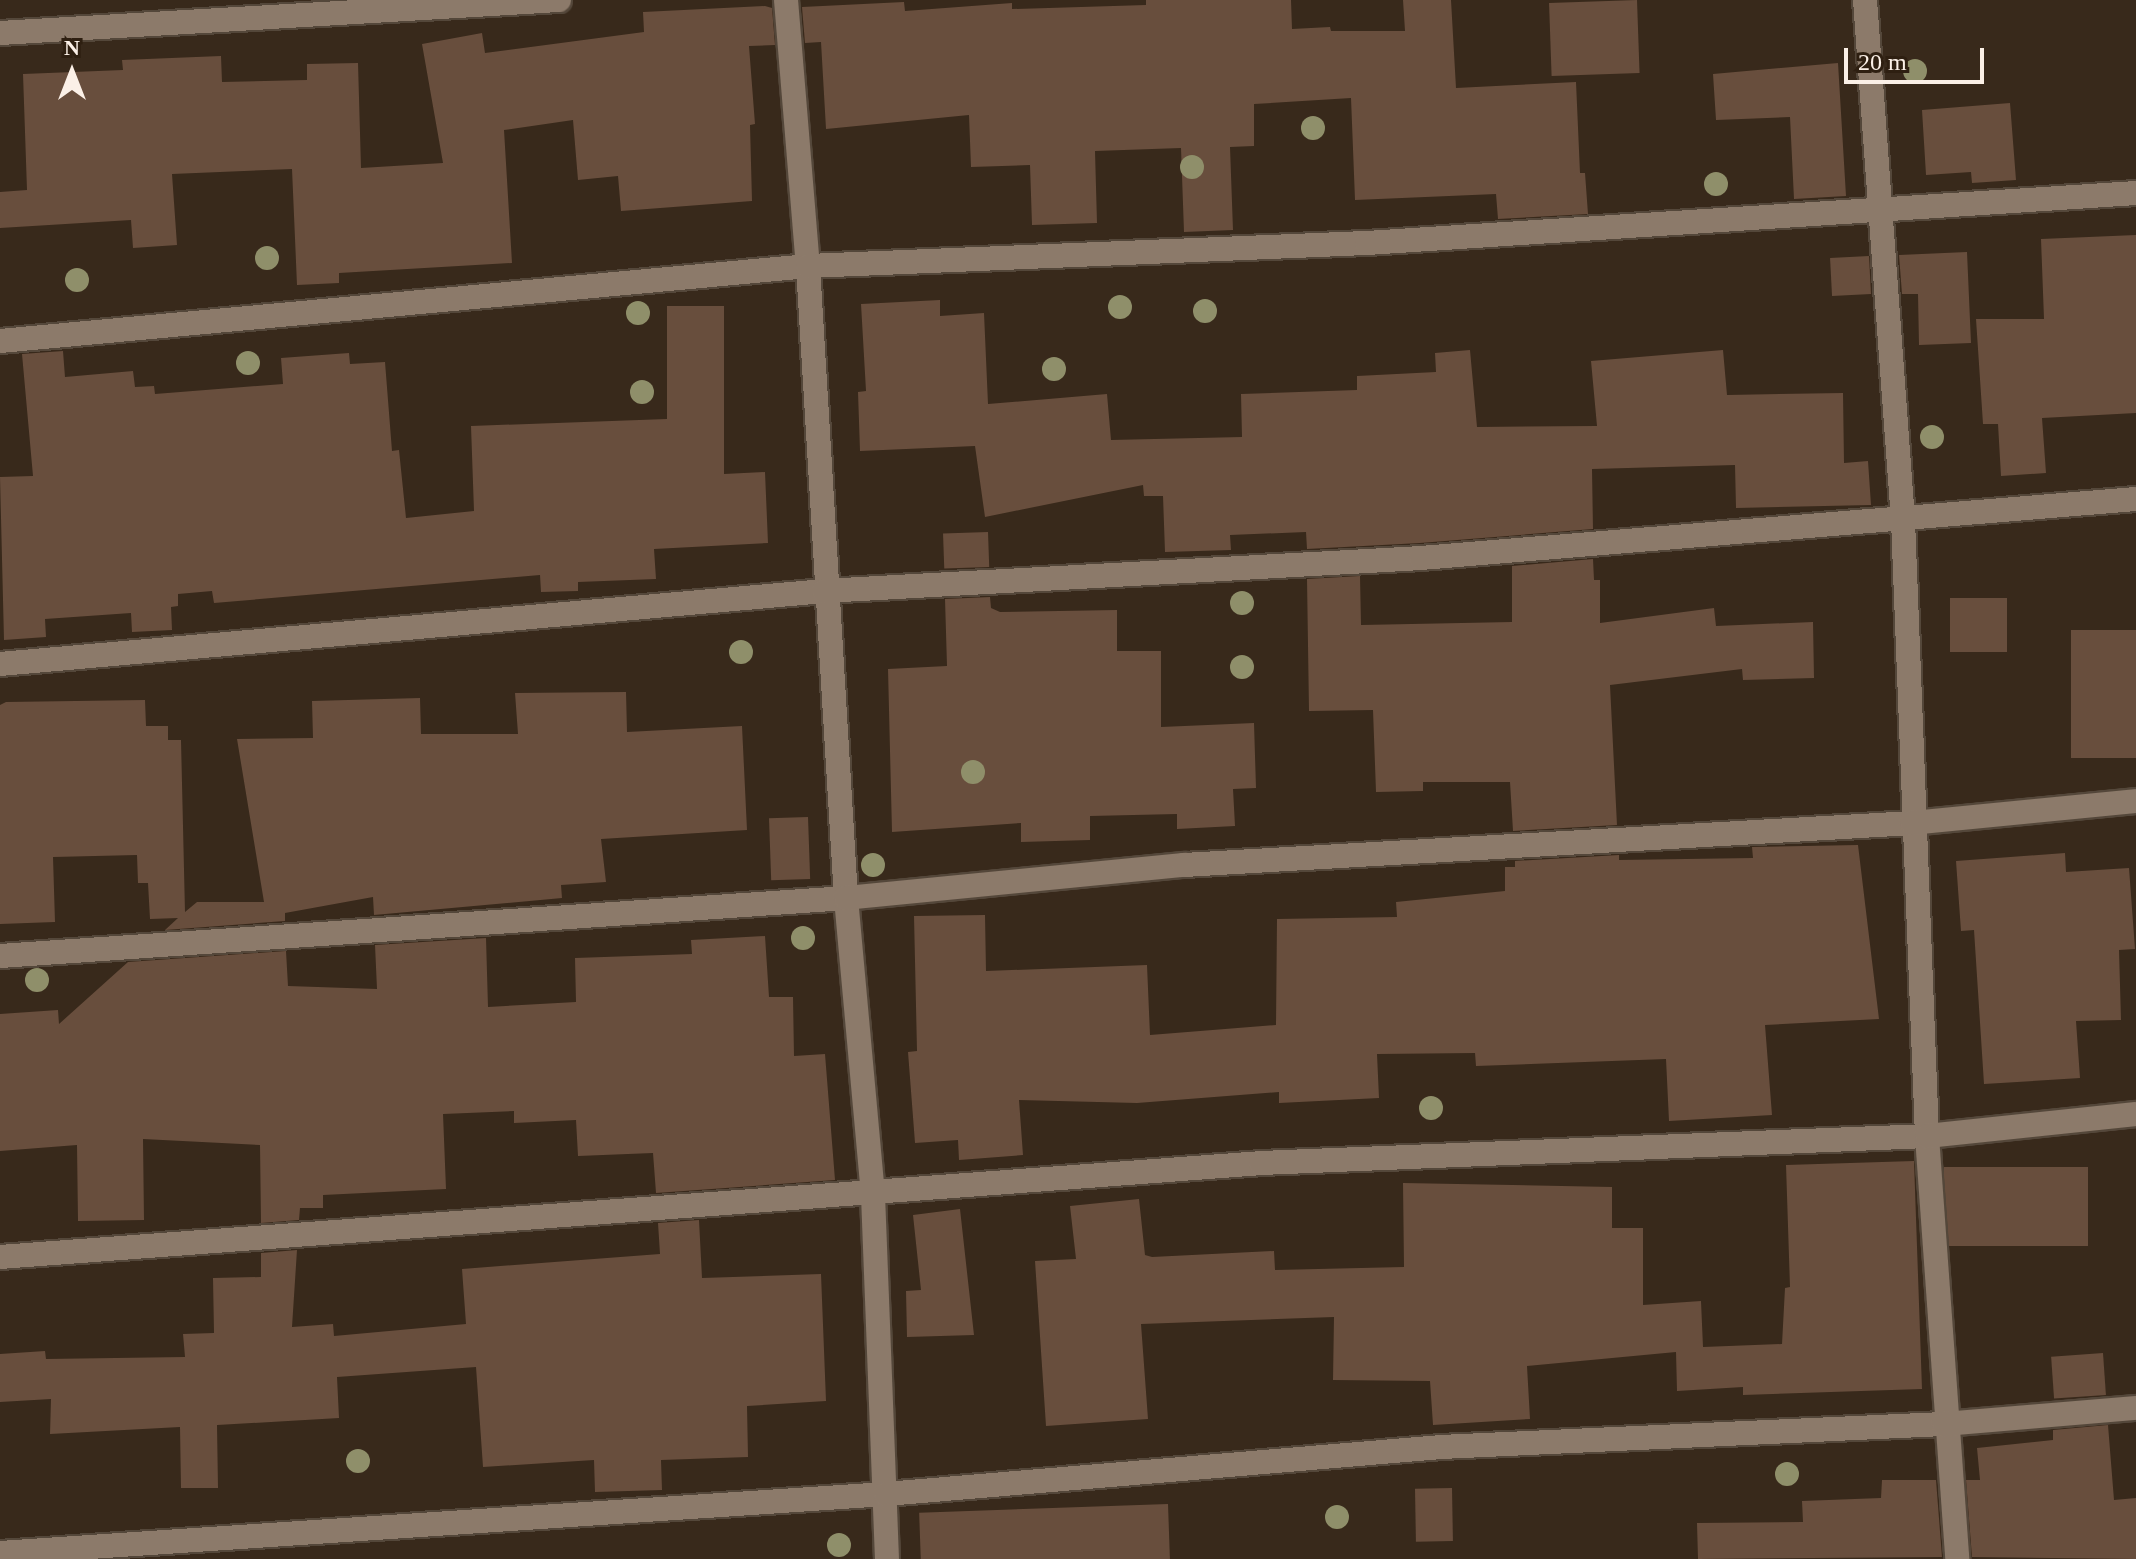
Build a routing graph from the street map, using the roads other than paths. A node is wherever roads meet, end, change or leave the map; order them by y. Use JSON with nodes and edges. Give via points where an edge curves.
{"nodes":[{"id":1,"x":559,"y":0,"type":"edge"},
{"id":2,"x":786,"y":0,"type":"edge"},
{"id":3,"x":1865,"y":0,"type":"edge"},
{"id":4,"x":0,"y":33,"type":"edge"},
{"id":5,"x":2136,"y":193,"type":"edge"},
{"id":6,"x":1880,"y":213,"type":"junction"},
{"id":7,"x":808,"y":266,"type":"junction"},
{"id":8,"x":0,"y":341,"type":"edge"},
{"id":9,"x":2136,"y":499,"type":"edge"},
{"id":10,"x":1903,"y":520,"type":"junction"},
{"id":11,"x":824,"y":591,"type":"junction"},
{"id":12,"x":0,"y":664,"type":"edge"},
{"id":13,"x":2136,"y":801,"type":"edge"},
{"id":14,"x":1912,"y":823,"type":"junction"},
{"id":15,"x":846,"y":898,"type":"junction"},
{"id":16,"x":0,"y":956,"type":"edge"},
{"id":17,"x":2136,"y":1114,"type":"edge"},
{"id":18,"x":1927,"y":1136,"type":"junction"},
{"id":19,"x":873,"y":1195,"type":"junction"},
{"id":20,"x":0,"y":1257,"type":"edge"},
{"id":21,"x":2136,"y":1408,"type":"edge"},
{"id":22,"x":1944,"y":1424,"type":"junction"},
{"id":23,"x":886,"y":1494,"type":"junction"},
{"id":24,"x":0,"y":1553,"type":"edge"},
{"id":25,"x":887,"y":1559,"type":"edge"},
{"id":26,"x":1957,"y":1559,"type":"edge"}],
"edges":[{"from":1,"to":4,"type":"street"},
{"from":2,"to":7,"type":"street"},
{"from":3,"to":6,"type":"street"},
{"from":5,"to":6,"type":"street"},
{"from":6,"to":7,"type":"street","via":[[1367,243]]},
{"from":6,"to":10,"type":"street"},
{"from":7,"to":8,"type":"street"},
{"from":7,"to":11,"type":"street"},
{"from":9,"to":10,"type":"street"},
{"from":10,"to":11,"type":"street","via":[[1421,558]]},
{"from":10,"to":14,"type":"street"},
{"from":11,"to":12,"type":"street"},
{"from":11,"to":15,"type":"street"},
{"from":13,"to":14,"type":"street"},
{"from":14,"to":15,"type":"street","via":[[1184,865]]},
{"from":14,"to":18,"type":"street"},
{"from":15,"to":16,"type":"street"},
{"from":15,"to":19,"type":"street"},
{"from":17,"to":18,"type":"street"},
{"from":18,"to":19,"type":"street","via":[[1261,1163]]},
{"from":18,"to":22,"type":"street"},
{"from":19,"to":20,"type":"street"},
{"from":19,"to":23,"type":"street"},
{"from":21,"to":22,"type":"street"},
{"from":22,"to":23,"type":"street","via":[[1441,1447]]},
{"from":22,"to":26,"type":"street"},
{"from":23,"to":24,"type":"street"},
{"from":23,"to":25,"type":"street"}]}
